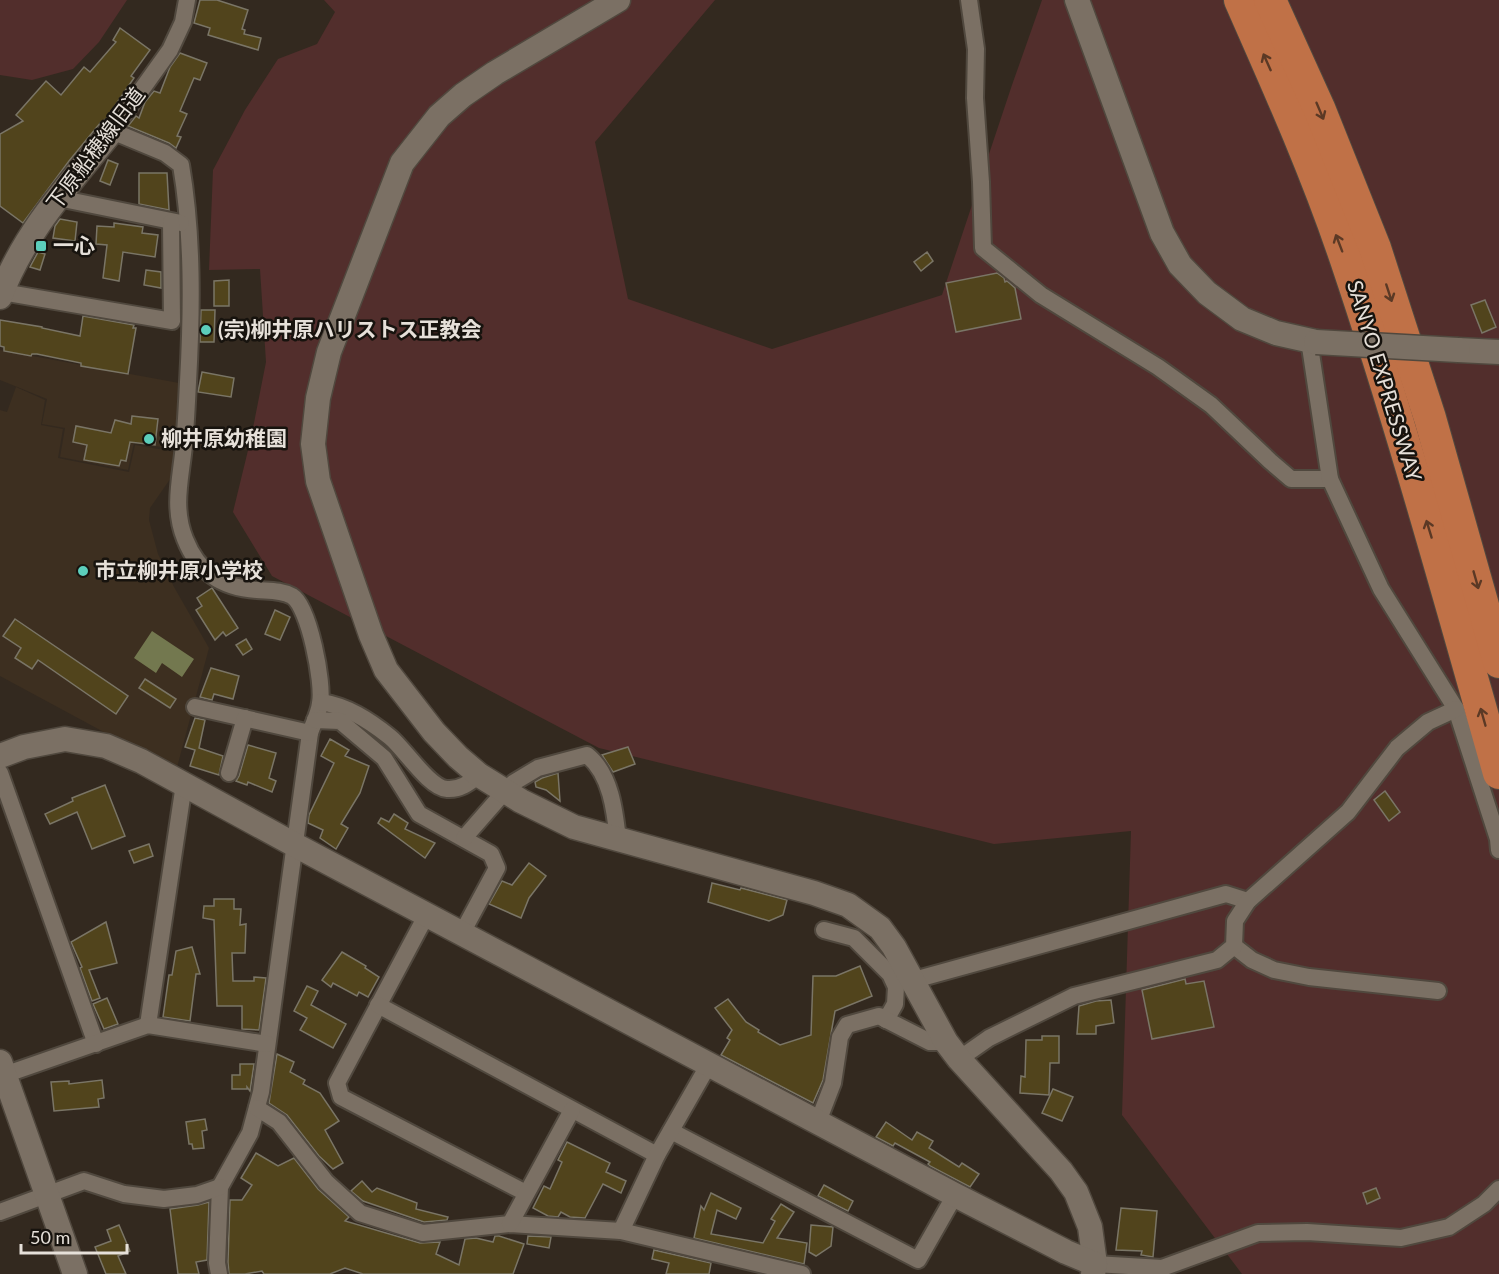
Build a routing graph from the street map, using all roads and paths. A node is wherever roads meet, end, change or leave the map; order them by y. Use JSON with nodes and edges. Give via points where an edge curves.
{"nodes":[{"id":1,"x":187,"y":0,"type":"edge"},
{"id":2,"x":618,"y":0,"type":"edge"},
{"id":3,"x":969,"y":0,"type":"edge"},
{"id":4,"x":1077,"y":0,"type":"edge"},
{"id":5,"x":1240,"y":0,"type":"edge"},
{"id":6,"x":1270,"y":0,"type":"edge"},
{"id":7,"x":112,"y":131,"type":"junction"},
{"id":8,"x":58,"y":198,"type":"junction"},
{"id":9,"x":180,"y":223,"type":"junction"},
{"id":10,"x":1,"y":295,"type":"edge"},
{"id":11,"x":1312,"y":341,"type":"junction"},
{"id":12,"x":1498,"y":354,"type":"edge"},
{"id":13,"x":1330,"y":479,"type":"junction"},
{"id":14,"x":1499,"y":662,"type":"edge"},
{"id":15,"x":321,"y":702,"type":"junction"},
{"id":16,"x":195,"y":707,"type":"dead end"},
{"id":17,"x":1456,"y":709,"type":"junction"},
{"id":18,"x":245,"y":718,"type":"junction"},
{"id":19,"x":312,"y":726,"type":"junction"},
{"id":20,"x":0,"y":756,"type":"edge"},
{"id":21,"x":0,"y":772,"type":"edge"},
{"id":22,"x":229,"y":773,"type":"dead end"},
{"id":23,"x":1499,"y":773,"type":"edge"},
{"id":24,"x":479,"y":775,"type":"junction"},
{"id":25,"x":513,"y":783,"type":"dead end"},
{"id":26,"x":184,"y":784,"type":"junction"},
{"id":27,"x":499,"y":798,"type":"dead end"},
{"id":28,"x":464,"y":838,"type":"junction"},
{"id":29,"x":618,"y":840,"type":"junction"},
{"id":30,"x":295,"y":845,"type":"junction"},
{"id":31,"x":1499,"y":850,"type":"edge"},
{"id":32,"x":1248,"y":902,"type":"junction"},
{"id":33,"x":427,"y":914,"type":"junction"},
{"id":34,"x":824,"y":930,"type":"dead end"},
{"id":35,"x":462,"y":933,"type":"junction"},
{"id":36,"x":1234,"y":946,"type":"junction"},
{"id":37,"x":914,"y":980,"type":"junction"},
{"id":38,"x":1438,"y":991,"type":"dead end"},
{"id":39,"x":378,"y":1005,"type":"junction"},
{"id":40,"x":886,"y":1020,"type":"junction"},
{"id":41,"x":148,"y":1025,"type":"junction"},
{"id":42,"x":96,"y":1044,"type":"junction"},
{"id":43,"x":267,"y":1044,"type":"junction"},
{"id":44,"x":953,"y":1051,"type":"junction"},
{"id":45,"x":709,"y":1064,"type":"junction"},
{"id":46,"x":2,"y":1069,"type":"edge"},
{"id":47,"x":257,"y":1108,"type":"junction"},
{"id":48,"x":572,"y":1110,"type":"junction"},
{"id":49,"x":818,"y":1122,"type":"junction"},
{"id":50,"x":671,"y":1131,"type":"junction"},
{"id":51,"x":657,"y":1155,"type":"junction"},
{"id":52,"x":220,"y":1187,"type":"junction"},
{"id":53,"x":1499,"y":1189,"type":"edge"},
{"id":54,"x":47,"y":1193,"type":"junction"},
{"id":55,"x":526,"y":1193,"type":"junction"},
{"id":56,"x":955,"y":1195,"type":"junction"},
{"id":57,"x":0,"y":1212,"type":"edge"},
{"id":58,"x":510,"y":1224,"type":"junction"},
{"id":59,"x":621,"y":1231,"type":"junction"},
{"id":60,"x":1094,"y":1269,"type":"edge"},
{"id":61,"x":75,"y":1274,"type":"edge"},
{"id":62,"x":219,"y":1274,"type":"edge"},
{"id":63,"x":802,"y":1274,"type":"edge"}],
"edges":[{"from":1,"to":7,"type":"street","name":"下原船穂線旧道","via":[[183,22],[170,50]]},
{"from":2,"to":24,"type":"street","via":[[463,95],[417,141],[402,163],[328,352],[318,398],[313,444],[318,482],[386,670],[434,732]]},
{"from":3,"to":13,"type":"street","via":[[976,49],[983,248],[1041,295],[1158,367],[1211,405],[1291,479]]},
{"from":4,"to":11,"type":"street","via":[[1162,233],[1180,265],[1207,293],[1242,319],[1276,333]]},
{"from":23,"to":5,"type":"highway","name":"SANYO EXPRESSWAY","one_way":true,"via":[[1346,259],[1292,117]]},
{"from":6,"to":14,"type":"highway","name":"SANYO EXPRESSWAY","one_way":true,"via":[[1319,108],[1375,248],[1430,418]]},
{"from":7,"to":8,"type":"street","name":"下原船穂線旧道"},
{"from":7,"to":9,"type":"street","via":[[165,153],[181,165],[187,196]]},
{"from":8,"to":9,"type":"street"},
{"from":8,"to":10,"type":"street","name":"下原船穂線旧道","via":[[24,246]]},
{"from":9,"to":10,"type":"street","via":[[172,321]]},
{"from":9,"to":15,"type":"street","via":[[190,345],[178,517],[192,555],[210,576],[254,590],[279,591],[294,597],[302,607],[315,650]]},
{"from":11,"to":12,"type":"street","bridge":true},
{"from":11,"to":13,"type":"street"},
{"from":13,"to":17,"type":"street","via":[[1381,589]]},
{"from":15,"to":19,"type":"street"},
{"from":15,"to":24,"type":"street","via":[[351,710],[391,737],[434,783],[445,789],[464,786]]},
{"from":16,"to":18,"type":"street"},
{"from":17,"to":31,"type":"street"},
{"from":17,"to":32,"type":"street","via":[[1428,723],[1397,748],[1348,812]]},
{"from":18,"to":19,"type":"street"},
{"from":18,"to":22,"type":"street"},
{"from":19,"to":28,"type":"street","via":[[340,721],[384,758],[419,814]]},
{"from":19,"to":30,"type":"street"},
{"from":20,"to":26,"type":"street","via":[[65,739],[106,746]]},
{"from":21,"to":42,"type":"street"},
{"from":24,"to":29,"type":"street","via":[[574,827]]},
{"from":25,"to":29,"type":"street","via":[[538,768],[587,755],[609,790]]},
{"from":26,"to":30,"type":"street"},
{"from":26,"to":41,"type":"street"},
{"from":27,"to":28,"type":"street"},
{"from":28,"to":35,"type":"street","via":[[491,854],[497,868]]},
{"from":29,"to":37,"type":"street","via":[[848,905],[880,928]]},
{"from":30,"to":33,"type":"street"},
{"from":30,"to":43,"type":"street"},
{"from":32,"to":36,"type":"street","via":[[1235,921]]},
{"from":32,"to":37,"type":"street","via":[[1226,894]]},
{"from":33,"to":35,"type":"street"},
{"from":33,"to":39,"type":"street"},
{"from":34,"to":40,"type":"street","via":[[855,938],[890,974],[896,996]]},
{"from":35,"to":45,"type":"street"},
{"from":36,"to":38,"type":"street","via":[[1274,970]]},
{"from":36,"to":44,"type":"street","via":[[1217,960],[1074,996],[989,1038]]},
{"from":37,"to":44,"type":"street"},
{"from":39,"to":48,"type":"street"},
{"from":39,"to":55,"type":"street","via":[[337,1083],[341,1097]]},
{"from":40,"to":44,"type":"street"},
{"from":40,"to":49,"type":"street","via":[[879,1016],[847,1025],[840,1037],[834,1083]]},
{"from":41,"to":42,"type":"street"},
{"from":41,"to":43,"type":"street"},
{"from":42,"to":46,"type":"street"},
{"from":43,"to":47,"type":"street"},
{"from":44,"to":60,"type":"street","via":[[1076,1192],[1090,1227]]},
{"from":45,"to":49,"type":"street"},
{"from":45,"to":50,"type":"street"},
{"from":46,"to":54,"type":"street"},
{"from":47,"to":52,"type":"street","via":[[250,1133]]},
{"from":47,"to":58,"type":"street","via":[[279,1122],[326,1182],[360,1213],[423,1233]]},
{"from":48,"to":51,"type":"street"},
{"from":48,"to":55,"type":"street"},
{"from":49,"to":56,"type":"street"},
{"from":50,"to":51,"type":"street"},
{"from":50,"to":56,"type":"street","via":[[918,1260]]},
{"from":51,"to":59,"type":"street"},
{"from":52,"to":54,"type":"street","via":[[197,1195],[164,1199],[124,1194],[84,1181]]},
{"from":52,"to":62,"type":"street"},
{"from":53,"to":60,"type":"street","via":[[1449,1227],[1401,1238],[1258,1233],[1162,1268]]},
{"from":54,"to":57,"type":"street"},
{"from":54,"to":61,"type":"street"},
{"from":55,"to":58,"type":"street"},
{"from":56,"to":60,"type":"street"},
{"from":58,"to":59,"type":"street"},
{"from":59,"to":63,"type":"street"}]}
